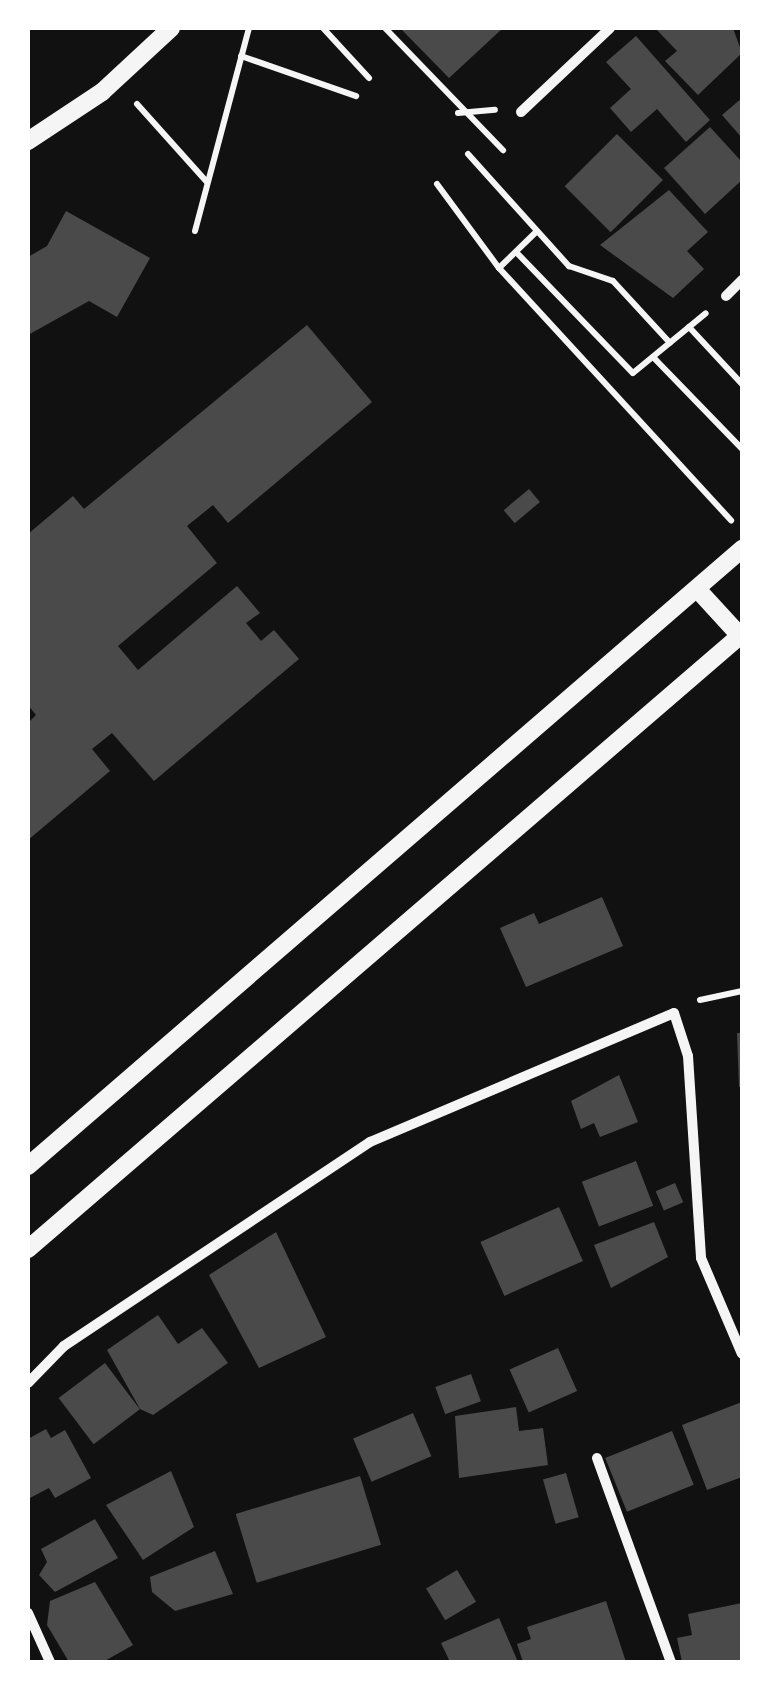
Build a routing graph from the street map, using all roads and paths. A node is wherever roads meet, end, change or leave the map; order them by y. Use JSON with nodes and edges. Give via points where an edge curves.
{"nodes":[{"id":1,"x":171,"y":28,"type":"edge"},
{"id":2,"x":249,"y":28,"type":"edge"},
{"id":3,"x":323,"y":28,"type":"edge"},
{"id":4,"x":385,"y":28,"type":"edge"},
{"id":5,"x":610,"y":28,"type":"edge"},
{"id":6,"x":241,"y":56,"type":"junction"},
{"id":7,"x":369,"y":78,"type":"dead end"},
{"id":8,"x":356,"y":96,"type":"dead end"},
{"id":9,"x":137,"y":104,"type":"dead end"},
{"id":10,"x":522,"y":112,"type":"dead end"},
{"id":11,"x":28,"y":141,"type":"edge"},
{"id":12,"x":503,"y":150,"type":"dead end"},
{"id":13,"x":468,"y":154,"type":"dead end"},
{"id":14,"x":208,"y":183,"type":"junction"},
{"id":15,"x":437,"y":184,"type":"dead end"},
{"id":16,"x":195,"y":231,"type":"dead end"},
{"id":17,"x":536,"y":232,"type":"junction"},
{"id":18,"x":516,"y":252,"type":"junction"},
{"id":19,"x":499,"y":268,"type":"junction"},
{"id":20,"x":742,"y":280,"type":"edge"},
{"id":21,"x":726,"y":296,"type":"joint"},
{"id":22,"x":690,"y":328,"type":"junction"},
{"id":23,"x":670,"y":343,"type":"junction"},
{"id":24,"x":653,"y":357,"type":"junction"},
{"id":25,"x":742,"y":384,"type":"edge"},
{"id":26,"x":742,"y":449,"type":"edge"},
{"id":27,"x":742,"y":531,"type":"edge"},
{"id":28,"x":742,"y":549,"type":"edge"},
{"id":29,"x":698,"y":590,"type":"junction"},
{"id":30,"x":742,"y":636,"type":"edge"},
{"id":31,"x":742,"y":991,"type":"edge"},
{"id":32,"x":692,"y":1002,"type":"dead end"},
{"id":33,"x":28,"y":1166,"type":"edge"},
{"id":34,"x":28,"y":1249,"type":"edge"},
{"id":35,"x":742,"y":1354,"type":"edge"},
{"id":36,"x":28,"y":1382,"type":"edge"},
{"id":37,"x":597,"y":1458,"type":"dead end"},
{"id":38,"x":28,"y":1614,"type":"edge"},
{"id":39,"x":50,"y":1662,"type":"edge"},
{"id":40,"x":671,"y":1662,"type":"edge"}],
"edges":[{"from":1,"to":11,"type":"street","via":[[102,92]]},
{"from":2,"to":6,"type":"path"},
{"from":3,"to":7,"type":"path"},
{"from":4,"to":12,"type":"path"},
{"from":5,"to":10,"type":"street"},
{"from":6,"to":8,"type":"path"},
{"from":6,"to":14,"type":"path"},
{"from":9,"to":14,"type":"path"},
{"from":13,"to":17,"type":"path"},
{"from":14,"to":16,"type":"path"},
{"from":15,"to":19,"type":"path"},
{"from":17,"to":18,"type":"path"},
{"from":17,"to":23,"type":"path","via":[[569,266],[612,281]]},
{"from":18,"to":19,"type":"path"},
{"from":18,"to":24,"type":"path","via":[[633,374]]},
{"from":19,"to":27,"type":"path"},
{"from":20,"to":21,"type":"street"},
{"from":21,"to":22,"type":"path"},
{"from":22,"to":23,"type":"path"},
{"from":22,"to":25,"type":"path"},
{"from":23,"to":24,"type":"path"},
{"from":24,"to":26,"type":"path"},
{"from":28,"to":29,"type":"street"},
{"from":29,"to":30,"type":"street"},
{"from":29,"to":33,"type":"street"},
{"from":30,"to":34,"type":"street"},
{"from":31,"to":32,"type":"path"},
{"from":35,"to":36,"type":"street","via":[[700,1258],[688,1056],[674,1013],[370,1142],[64,1346]]},
{"from":37,"to":40,"type":"street"},
{"from":38,"to":39,"type":"street"}]}
